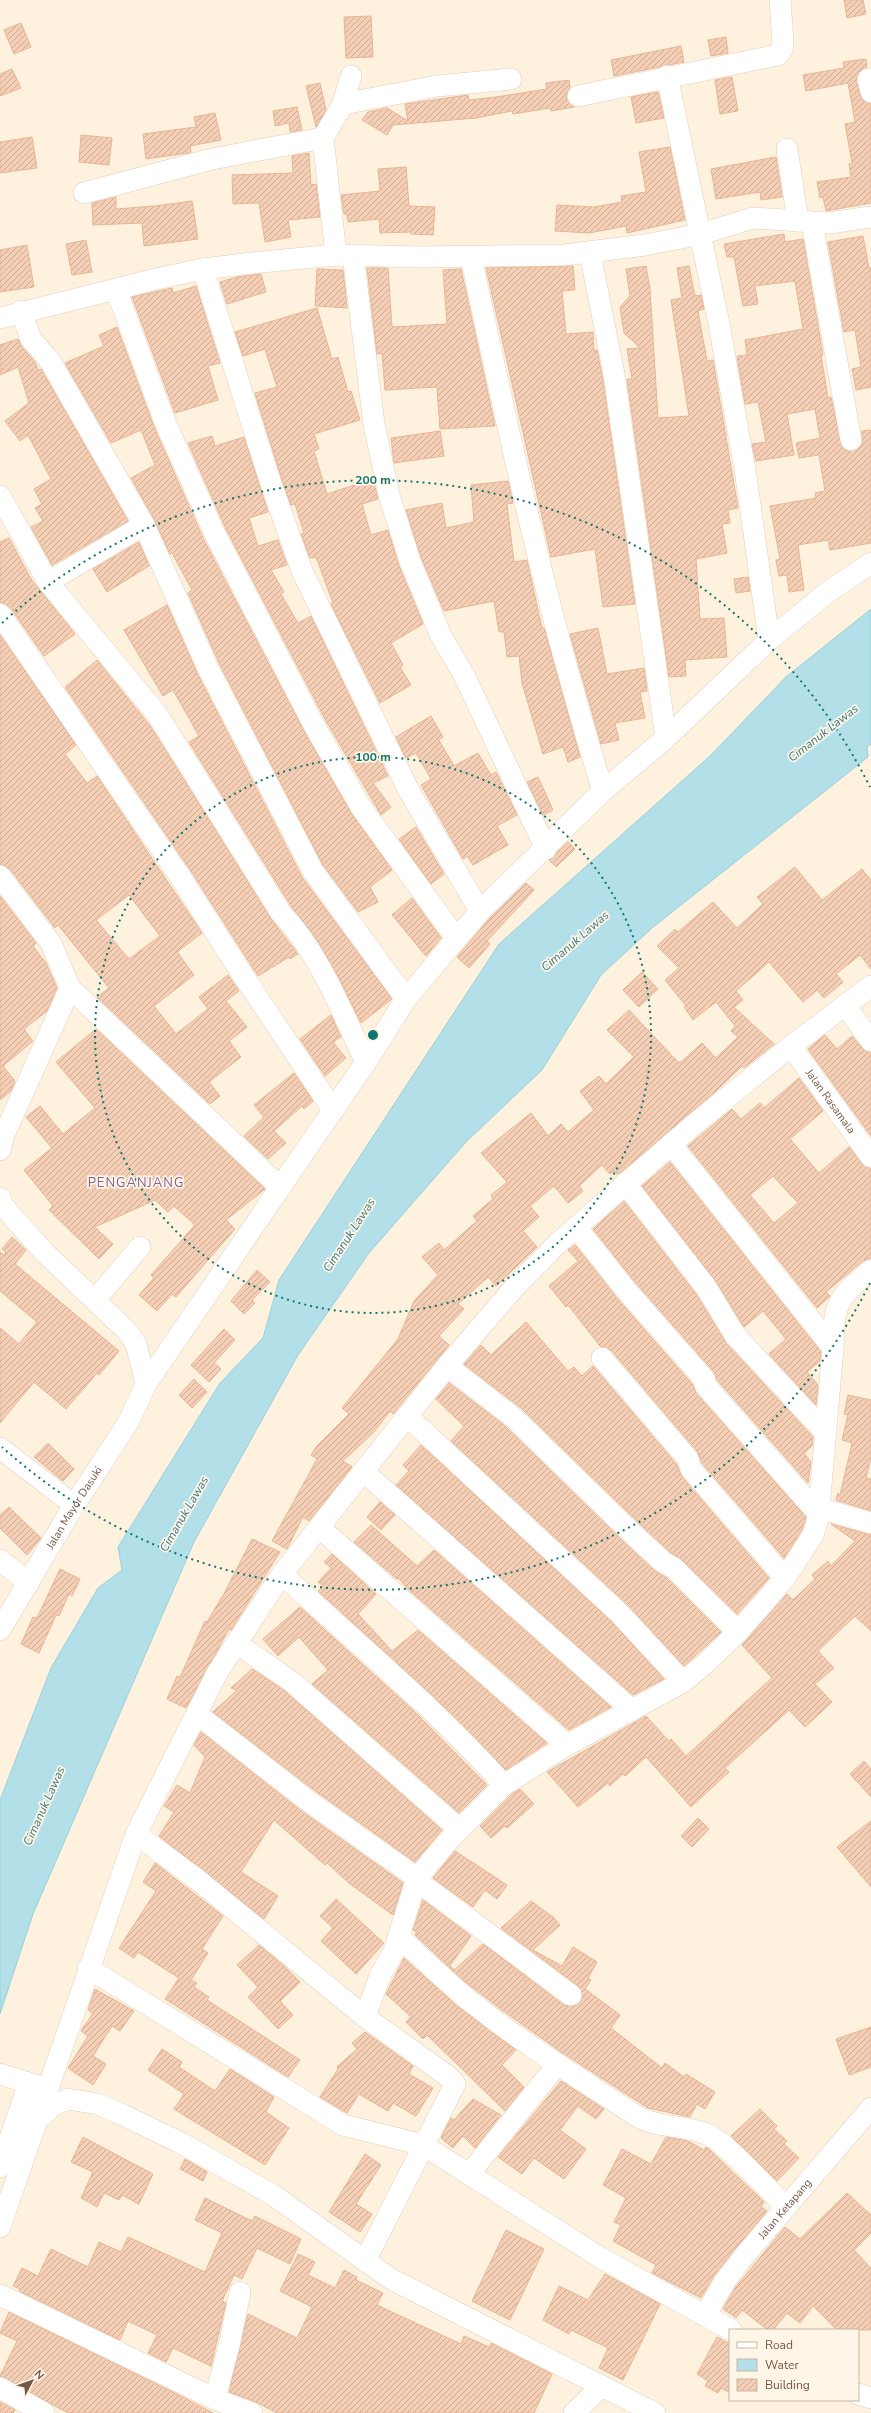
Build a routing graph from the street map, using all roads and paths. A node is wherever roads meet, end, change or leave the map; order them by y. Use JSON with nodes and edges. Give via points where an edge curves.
{"nodes":[{"id":1,"x":780,"y":0,"type":"edge"},
{"id":2,"x":351,"y":76,"type":"dead end"},
{"id":3,"x":667,"y":76,"type":"junction"},
{"id":4,"x":511,"y":79,"type":"dead end"},
{"id":5,"x":578,"y":96,"type":"dead end"},
{"id":6,"x":343,"y":104,"type":"junction"},
{"id":7,"x":323,"y":138,"type":"junction"},
{"id":8,"x":787,"y":149,"type":"dead end"},
{"id":9,"x":84,"y":193,"type":"dead end"},
{"id":10,"x":871,"y":217,"type":"edge"},
{"id":11,"x":805,"y":222,"type":"junction"},
{"id":12,"x":701,"y":234,"type":"junction"},
{"id":13,"x":590,"y":253,"type":"junction"},
{"id":14,"x":345,"y":255,"type":"junction"},
{"id":15,"x":471,"y":256,"type":"junction"},
{"id":16,"x":203,"y":269,"type":"junction"},
{"id":17,"x":116,"y":289,"type":"junction"},
{"id":18,"x":21,"y":311,"type":"junction"},
{"id":19,"x":0,"y":318,"type":"edge"},
{"id":20,"x":851,"y":440,"type":"dead end"},
{"id":21,"x":0,"y":496,"type":"edge"},
{"id":22,"x":144,"y":525,"type":"junction"},
{"id":23,"x":871,"y":563,"type":"edge"},
{"id":24,"x":48,"y":582,"type":"junction"},
{"id":25,"x":0,"y":614,"type":"edge"},
{"id":26,"x":769,"y":640,"type":"junction"},
{"id":27,"x":666,"y":738,"type":"junction"},
{"id":28,"x":603,"y":791,"type":"junction"},
{"id":29,"x":546,"y":849,"type":"junction"},
{"id":30,"x":0,"y":876,"type":"edge"},
{"id":31,"x":480,"y":911,"type":"junction"},
{"id":32,"x":456,"y":938,"type":"junction"},
{"id":33,"x":871,"y":986,"type":"edge"},
{"id":34,"x":70,"y":988,"type":"junction"},
{"id":35,"x":406,"y":999,"type":"junction"},
{"id":36,"x":845,"y":1005,"type":"junction"},
{"id":37,"x":871,"y":1041,"type":"edge"},
{"id":38,"x":791,"y":1046,"type":"junction"},
{"id":39,"x":366,"y":1062,"type":"junction"},
{"id":40,"x":333,"y":1110,"type":"junction"},
{"id":41,"x":1,"y":1138,"type":"edge"},
{"id":42,"x":671,"y":1144,"type":"junction"},
{"id":43,"x":871,"y":1157,"type":"edge"},
{"id":44,"x":625,"y":1183,"type":"junction"},
{"id":45,"x":280,"y":1187,"type":"junction"},
{"id":46,"x":0,"y":1198,"type":"edge"},
{"id":47,"x":576,"y":1227,"type":"junction"},
{"id":48,"x":140,"y":1247,"type":"dead end"},
{"id":49,"x":871,"y":1270,"type":"edge"},
{"id":50,"x":95,"y":1300,"type":"junction"},
{"id":51,"x":834,"y":1348,"type":"junction"},
{"id":52,"x":602,"y":1358,"type":"dead end"},
{"id":53,"x":447,"y":1366,"type":"junction"},
{"id":54,"x":146,"y":1384,"type":"junction"},
{"id":55,"x":407,"y":1416,"type":"junction"},
{"id":56,"x":824,"y":1431,"type":"junction"},
{"id":57,"x":0,"y":1448,"type":"edge"},
{"id":58,"x":363,"y":1471,"type":"junction"},
{"id":59,"x":72,"y":1509,"type":"junction"},
{"id":60,"x":818,"y":1511,"type":"junction"},
{"id":61,"x":871,"y":1523,"type":"edge"},
{"id":62,"x":320,"y":1528,"type":"junction"},
{"id":63,"x":0,"y":1560,"type":"edge"},
{"id":64,"x":282,"y":1574,"type":"junction"},
{"id":65,"x":785,"y":1578,"type":"junction"},
{"id":66,"x":29,"y":1583,"type":"junction"},
{"id":67,"x":0,"y":1630,"type":"edge"},
{"id":68,"x":738,"y":1632,"type":"junction"},
{"id":69,"x":236,"y":1643,"type":"junction"},
{"id":70,"x":683,"y":1682,"type":"junction"},
{"id":71,"x":632,"y":1710,"type":"junction"},
{"id":72,"x":197,"y":1714,"type":"junction"},
{"id":73,"x":567,"y":1745,"type":"junction"},
{"id":74,"x":504,"y":1785,"type":"junction"},
{"id":75,"x":459,"y":1829,"type":"junction"},
{"id":76,"x":136,"y":1834,"type":"junction"},
{"id":77,"x":416,"y":1879,"type":"junction"},
{"id":78,"x":399,"y":1936,"type":"junction"},
{"id":79,"x":88,"y":1968,"type":"junction"},
{"id":80,"x":571,"y":1995,"type":"dead end"},
{"id":81,"x":365,"y":2017,"type":"junction"},
{"id":82,"x":557,"y":2065,"type":"junction"},
{"id":83,"x":23,"y":2081,"type":"edge"},
{"id":84,"x":871,"y":2108,"type":"edge"},
{"id":85,"x":38,"y":2119,"type":"junction"},
{"id":86,"x":423,"y":2146,"type":"junction"},
{"id":87,"x":0,"y":2167,"type":"edge"},
{"id":88,"x":470,"y":2173,"type":"junction"},
{"id":89,"x":785,"y":2206,"type":"junction"},
{"id":90,"x":0,"y":2227,"type":"edge"},
{"id":91,"x":365,"y":2261,"type":"junction"},
{"id":92,"x":240,"y":2292,"type":"dead end"},
{"id":93,"x":0,"y":2295,"type":"edge"},
{"id":94,"x":705,"y":2316,"type":"junction"},
{"id":95,"x":729,"y":2329,"type":"edge"},
{"id":96,"x":601,"y":2387,"type":"junction"},
{"id":97,"x":0,"y":2388,"type":"edge"},
{"id":98,"x":859,"y":2394,"type":"edge"},
{"id":99,"x":215,"y":2398,"type":"junction"},
{"id":100,"x":871,"y":2398,"type":"edge"},
{"id":101,"x":871,"y":2410,"type":"edge"},
{"id":102,"x":44,"y":2413,"type":"edge"},
{"id":103,"x":252,"y":2413,"type":"edge"},
{"id":104,"x":574,"y":2413,"type":"edge"},
{"id":105,"x":654,"y":2413,"type":"edge"},
{"id":106,"x":869,"y":2413,"type":"edge"}],
"edges":[{"from":1,"to":3,"type":"street","via":[[783,43],[778,55]]},
{"from":2,"to":6,"type":"street"},
{"from":3,"to":5,"type":"street"},
{"from":3,"to":12,"type":"street"},
{"from":4,"to":6,"type":"street","via":[[437,86]]},
{"from":6,"to":7,"type":"street"},
{"from":7,"to":9,"type":"street","via":[[212,159]]},
{"from":7,"to":14,"type":"street"},
{"from":8,"to":11,"type":"street"},
{"from":10,"to":11,"type":"street","via":[[829,223]]},
{"from":11,"to":12,"type":"street","via":[[753,218]]},
{"from":11,"to":20,"type":"street"},
{"from":12,"to":13,"type":"street"},
{"from":12,"to":26,"type":"street","via":[[746,476]]},
{"from":13,"to":15,"type":"street"},
{"from":13,"to":27,"type":"street","via":[[614,374]]},
{"from":14,"to":15,"type":"street"},
{"from":14,"to":16,"type":"street"},
{"from":14,"to":29,"type":"street","via":[[389,495],[410,561],[441,636],[464,676]]},
{"from":15,"to":28,"type":"street","via":[[537,556],[572,694]]},
{"from":16,"to":17,"type":"street"},
{"from":16,"to":31,"type":"street","via":[[271,484],[302,571],[396,767]]},
{"from":17,"to":18,"type":"street"},
{"from":17,"to":32,"type":"street","via":[[165,422],[215,534],[315,727],[361,807]]},
{"from":18,"to":19,"type":"street"},
{"from":18,"to":22,"type":"street","via":[[31,339],[50,361]]},
{"from":21,"to":24,"type":"street"},
{"from":22,"to":24,"type":"street"},
{"from":22,"to":35,"type":"street","via":[[209,670],[313,871]]},
{"from":23,"to":26,"type":"street","name":"Jalan Mayor Dasuki","via":[[828,592]]},
{"from":24,"to":39,"type":"street","via":[[157,714],[277,907],[311,953]]},
{"from":25,"to":40,"type":"street","via":[[182,878],[244,977]]},
{"from":26,"to":27,"type":"street","name":"Jalan Mayor Dasuki"},
{"from":27,"to":28,"type":"street","name":"Jalan Mayor Dasuki"},
{"from":28,"to":29,"type":"street","name":"Jalan Mayor Dasuki"},
{"from":29,"to":31,"type":"street","name":"Jalan Mayor Dasuki"},
{"from":30,"to":34,"type":"street","via":[[51,943]]},
{"from":31,"to":32,"type":"street","name":"Jalan Mayor Dasuki"},
{"from":32,"to":35,"type":"street","name":"Jalan Mayor Dasuki"},
{"from":33,"to":36,"type":"street"},
{"from":34,"to":41,"type":"street"},
{"from":34,"to":45,"type":"street"},
{"from":35,"to":39,"type":"street","name":"Jalan Mayor Dasuki"},
{"from":36,"to":37,"type":"street"},
{"from":36,"to":38,"type":"street"},
{"from":38,"to":42,"type":"street"},
{"from":38,"to":43,"type":"street","name":"Jalan Rasamala"},
{"from":39,"to":40,"type":"street","name":"Jalan Mayor Dasuki"},
{"from":40,"to":45,"type":"street","name":"Jalan Mayor Dasuki"},
{"from":42,"to":44,"type":"street"},
{"from":42,"to":51,"type":"street"},
{"from":44,"to":47,"type":"street"},
{"from":44,"to":56,"type":"street","via":[[706,1287],[735,1335]]},
{"from":45,"to":54,"type":"street","name":"Jalan Mayor Dasuki"},
{"from":46,"to":50,"type":"street","via":[[3,1206],[45,1253]]},
{"from":47,"to":53,"type":"street","via":[[514,1288]]},
{"from":47,"to":60,"type":"street","via":[[626,1290],[705,1380],[706,1385]]},
{"from":48,"to":50,"type":"street"},
{"from":49,"to":51,"type":"street","via":[[839,1300],[834,1322]]},
{"from":50,"to":54,"type":"street","via":[[127,1331],[136,1344]]},
{"from":51,"to":56,"type":"street"},
{"from":52,"to":65,"type":"street","via":[[670,1437],[688,1460],[691,1469],[728,1514]]},
{"from":53,"to":55,"type":"street"},
{"from":53,"to":68,"type":"street","via":[[513,1417],[635,1536],[663,1562],[674,1568]]},
{"from":54,"to":59,"type":"street","name":"Jalan Mayor Dasuki","via":[[129,1421]]},
{"from":55,"to":58,"type":"street"},
{"from":55,"to":70,"type":"street","via":[[620,1614]]},
{"from":56,"to":60,"type":"street"},
{"from":57,"to":59,"type":"street"},
{"from":58,"to":62,"type":"street"},
{"from":58,"to":71,"type":"street"},
{"from":59,"to":66,"type":"street","name":"Jalan Mayor Dasuki"},
{"from":60,"to":61,"type":"street"},
{"from":60,"to":65,"type":"street","via":[[813,1535]]},
{"from":62,"to":64,"type":"street"},
{"from":62,"to":73,"type":"street"},
{"from":63,"to":66,"type":"street"},
{"from":64,"to":69,"type":"street"},
{"from":64,"to":74,"type":"street","via":[[404,1684]]},
{"from":65,"to":68,"type":"street"},
{"from":66,"to":67,"type":"street","name":"Jalan Mayor Dasuki"},
{"from":68,"to":70,"type":"street"},
{"from":69,"to":72,"type":"street","via":[[217,1673]]},
{"from":69,"to":75,"type":"street","via":[[292,1682]]},
{"from":70,"to":71,"type":"street"},
{"from":71,"to":73,"type":"street"},
{"from":72,"to":76,"type":"street"},
{"from":72,"to":77,"type":"street","via":[[307,1800]]},
{"from":73,"to":74,"type":"street"},
{"from":74,"to":75,"type":"street"},
{"from":75,"to":77,"type":"street"},
{"from":76,"to":79,"type":"street"},
{"from":76,"to":81,"type":"street","via":[[198,1880]]},
{"from":77,"to":78,"type":"street"},
{"from":77,"to":80,"type":"street"},
{"from":78,"to":81,"type":"street","via":[[370,1999]]},
{"from":78,"to":82,"type":"street","via":[[474,2005]]},
{"from":79,"to":83,"type":"street","via":[[62,2042]]},
{"from":79,"to":86,"type":"street","via":[[343,2125]]},
{"from":81,"to":86,"type":"street","via":[[449,2077],[455,2084]]},
{"from":82,"to":88,"type":"street"},
{"from":82,"to":89,"type":"street","via":[[655,2125],[708,2134],[724,2146]]},
{"from":83,"to":85,"type":"street"},
{"from":83,"to":87,"type":"street"},
{"from":84,"to":89,"type":"street","name":"Jalan Ketapang"},
{"from":85,"to":90,"type":"street"},
{"from":85,"to":91,"type":"street","via":[[54,2105],[68,2099],[83,2100],[110,2108],[181,2143],[272,2195]]},
{"from":86,"to":88,"type":"street"},
{"from":86,"to":91,"type":"street"},
{"from":88,"to":94,"type":"street","via":[[601,2258]]},
{"from":89,"to":94,"type":"street","name":"Jalan Ketapang","via":[[725,2281]]},
{"from":91,"to":96,"type":"street","via":[[391,2280],[434,2303]]},
{"from":92,"to":99,"type":"street"},
{"from":93,"to":99,"type":"street"},
{"from":94,"to":95,"type":"street"},
{"from":96,"to":104,"type":"street"},
{"from":96,"to":105,"type":"street"},
{"from":97,"to":102,"type":"street"},
{"from":98,"to":100,"type":"street"},
{"from":99,"to":103,"type":"street"},
{"from":101,"to":106,"type":"street"}]}
